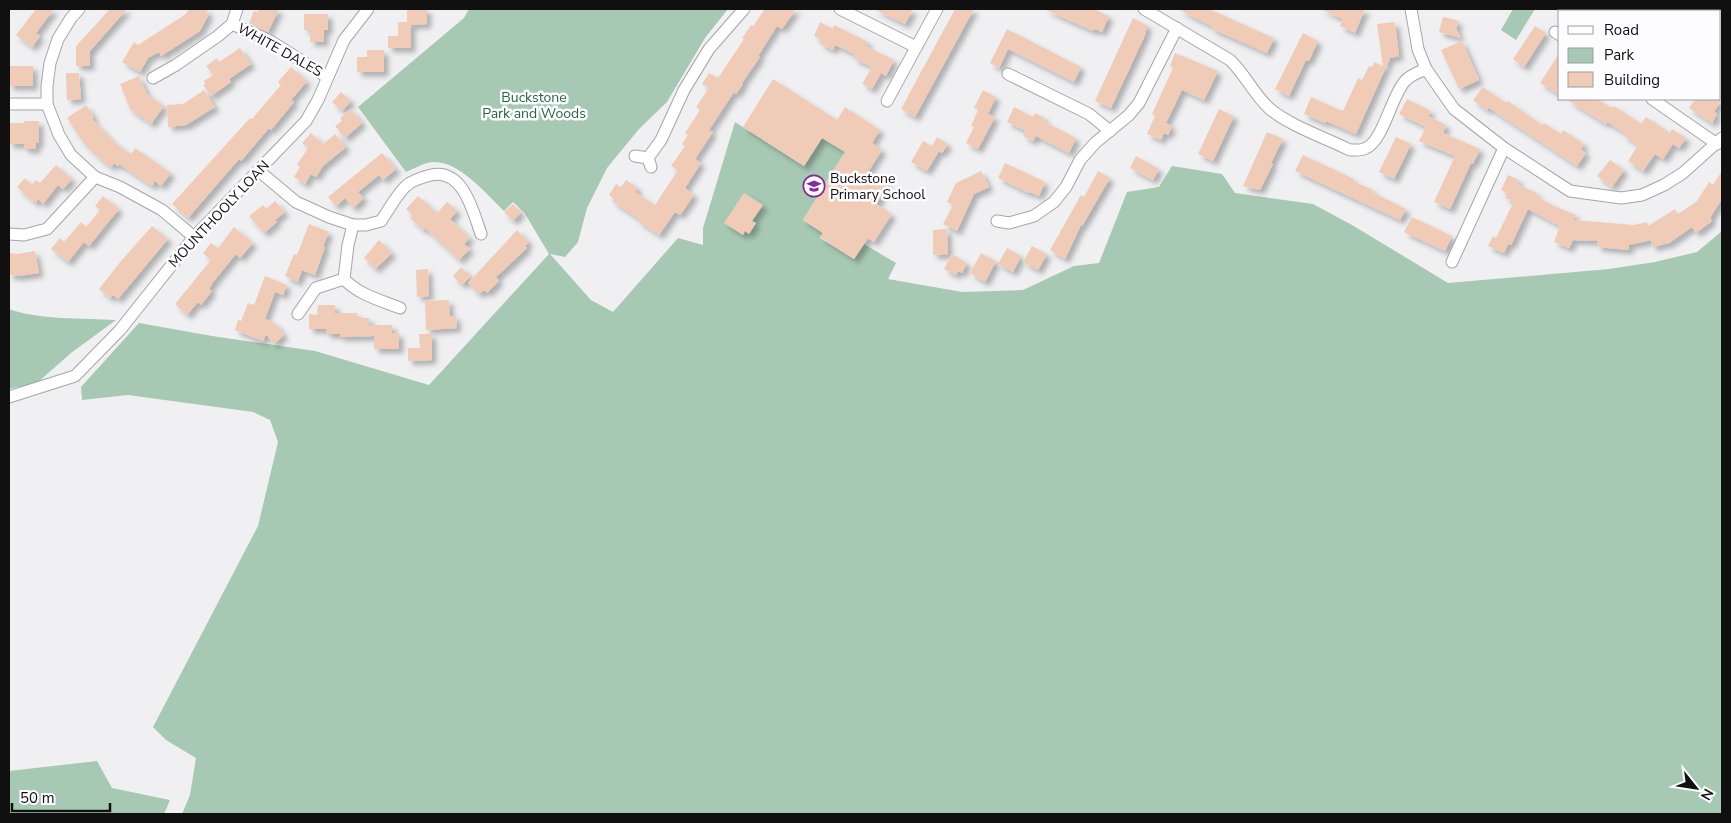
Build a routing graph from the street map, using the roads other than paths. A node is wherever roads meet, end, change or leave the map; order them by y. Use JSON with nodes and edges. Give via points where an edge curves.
{"nodes":[{"id":1,"x":80,"y":9,"type":"edge"},
{"id":2,"x":237,"y":9,"type":"edge"},
{"id":3,"x":368,"y":9,"type":"edge"},
{"id":4,"x":744,"y":9,"type":"edge"},
{"id":5,"x":840,"y":9,"type":"edge"},
{"id":6,"x":937,"y":9,"type":"edge"},
{"id":7,"x":1144,"y":9,"type":"edge"},
{"id":8,"x":1411,"y":9,"type":"edge"},
{"id":9,"x":232,"y":24,"type":"junction"},
{"id":10,"x":1177,"y":28,"type":"junction"},
{"id":11,"x":916,"y":47,"type":"junction"},
{"id":12,"x":1426,"y":69,"type":"junction"},
{"id":13,"x":1008,"y":74,"type":"dead end"},
{"id":14,"x":327,"y":77,"type":"junction"},
{"id":15,"x":154,"y":78,"type":"dead end"},
{"id":16,"x":1654,"y":100,"type":"edge"},
{"id":17,"x":887,"y":101,"type":"dead end"},
{"id":18,"x":9,"y":104,"type":"edge"},
{"id":19,"x":47,"y":104,"type":"junction"},
{"id":20,"x":1110,"y":131,"type":"junction"},
{"id":21,"x":1720,"y":141,"type":"edge"},
{"id":22,"x":1504,"y":148,"type":"junction"},
{"id":23,"x":635,"y":156,"type":"dead end"},
{"id":24,"x":259,"y":171,"type":"junction"},
{"id":25,"x":95,"y":177,"type":"junction"},
{"id":26,"x":997,"y":220,"type":"dead end"},
{"id":27,"x":353,"y":225,"type":"junction"},
{"id":28,"x":9,"y":234,"type":"edge"},
{"id":29,"x":482,"y":234,"type":"dead end"},
{"id":30,"x":194,"y":237,"type":"junction"},
{"id":31,"x":1452,"y":262,"type":"dead end"},
{"id":32,"x":344,"y":279,"type":"junction"},
{"id":33,"x":400,"y":308,"type":"dead end"},
{"id":34,"x":298,"y":314,"type":"dead end"},
{"id":35,"x":9,"y":397,"type":"edge"}],
"edges":[{"from":1,"to":19,"type":"street","via":[[58,39],[50,63]]},
{"from":2,"to":9,"type":"street","name":"WHITE DALES"},
{"from":3,"to":14,"type":"street","name":"MOUNTHOOLY LOAN","via":[[344,40]]},
{"from":4,"to":23,"type":"street","via":[[709,49],[684,90],[649,162]]},
{"from":5,"to":11,"type":"street"},
{"from":6,"to":11,"type":"street"},
{"from":7,"to":10,"type":"street"},
{"from":8,"to":12,"type":"street","via":[[1418,49]]},
{"from":9,"to":14,"type":"street","name":"WHITE DALES","via":[[272,42]]},
{"from":9,"to":15,"type":"street","name":"WHITE DALES"},
{"from":10,"to":12,"type":"street","via":[[1230,60],[1269,108],[1350,150],[1368,148],[1376,139],[1406,79]]},
{"from":10,"to":20,"type":"street","via":[[1139,103]]},
{"from":11,"to":17,"type":"street"},
{"from":12,"to":22,"type":"street","via":[[1454,109]]},
{"from":13,"to":20,"type":"street","via":[[1023,86],[1089,114]]},
{"from":14,"to":24,"type":"street","name":"MOUNTHOOLY LOAN","via":[[306,121]]},
{"from":16,"to":21,"type":"street"},
{"from":18,"to":19,"type":"street"},
{"from":19,"to":25,"type":"street","via":[[71,156]]},
{"from":20,"to":26,"type":"street","via":[[1080,160],[1054,202],[1034,216],[1009,223]]},
{"from":21,"to":22,"type":"street","via":[[1664,185],[1621,198],[1570,191]]},
{"from":22,"to":31,"type":"street"},
{"from":24,"to":27,"type":"street","via":[[296,202]]},
{"from":24,"to":30,"type":"street","name":"MOUNTHOOLY LOAN"},
{"from":25,"to":28,"type":"street","via":[[47,229],[24,235]]},
{"from":25,"to":30,"type":"street","via":[[162,210]]},
{"from":27,"to":29,"type":"street","via":[[381,221],[406,186],[424,176],[440,173],[462,188]]},
{"from":27,"to":32,"type":"street"},
{"from":30,"to":35,"type":"street","name":"MOUNTHOOLY LOAN","via":[[120,330],[75,376]]},
{"from":32,"to":33,"type":"street","via":[[368,296]]},
{"from":32,"to":34,"type":"street","via":[[316,288]]}]}
